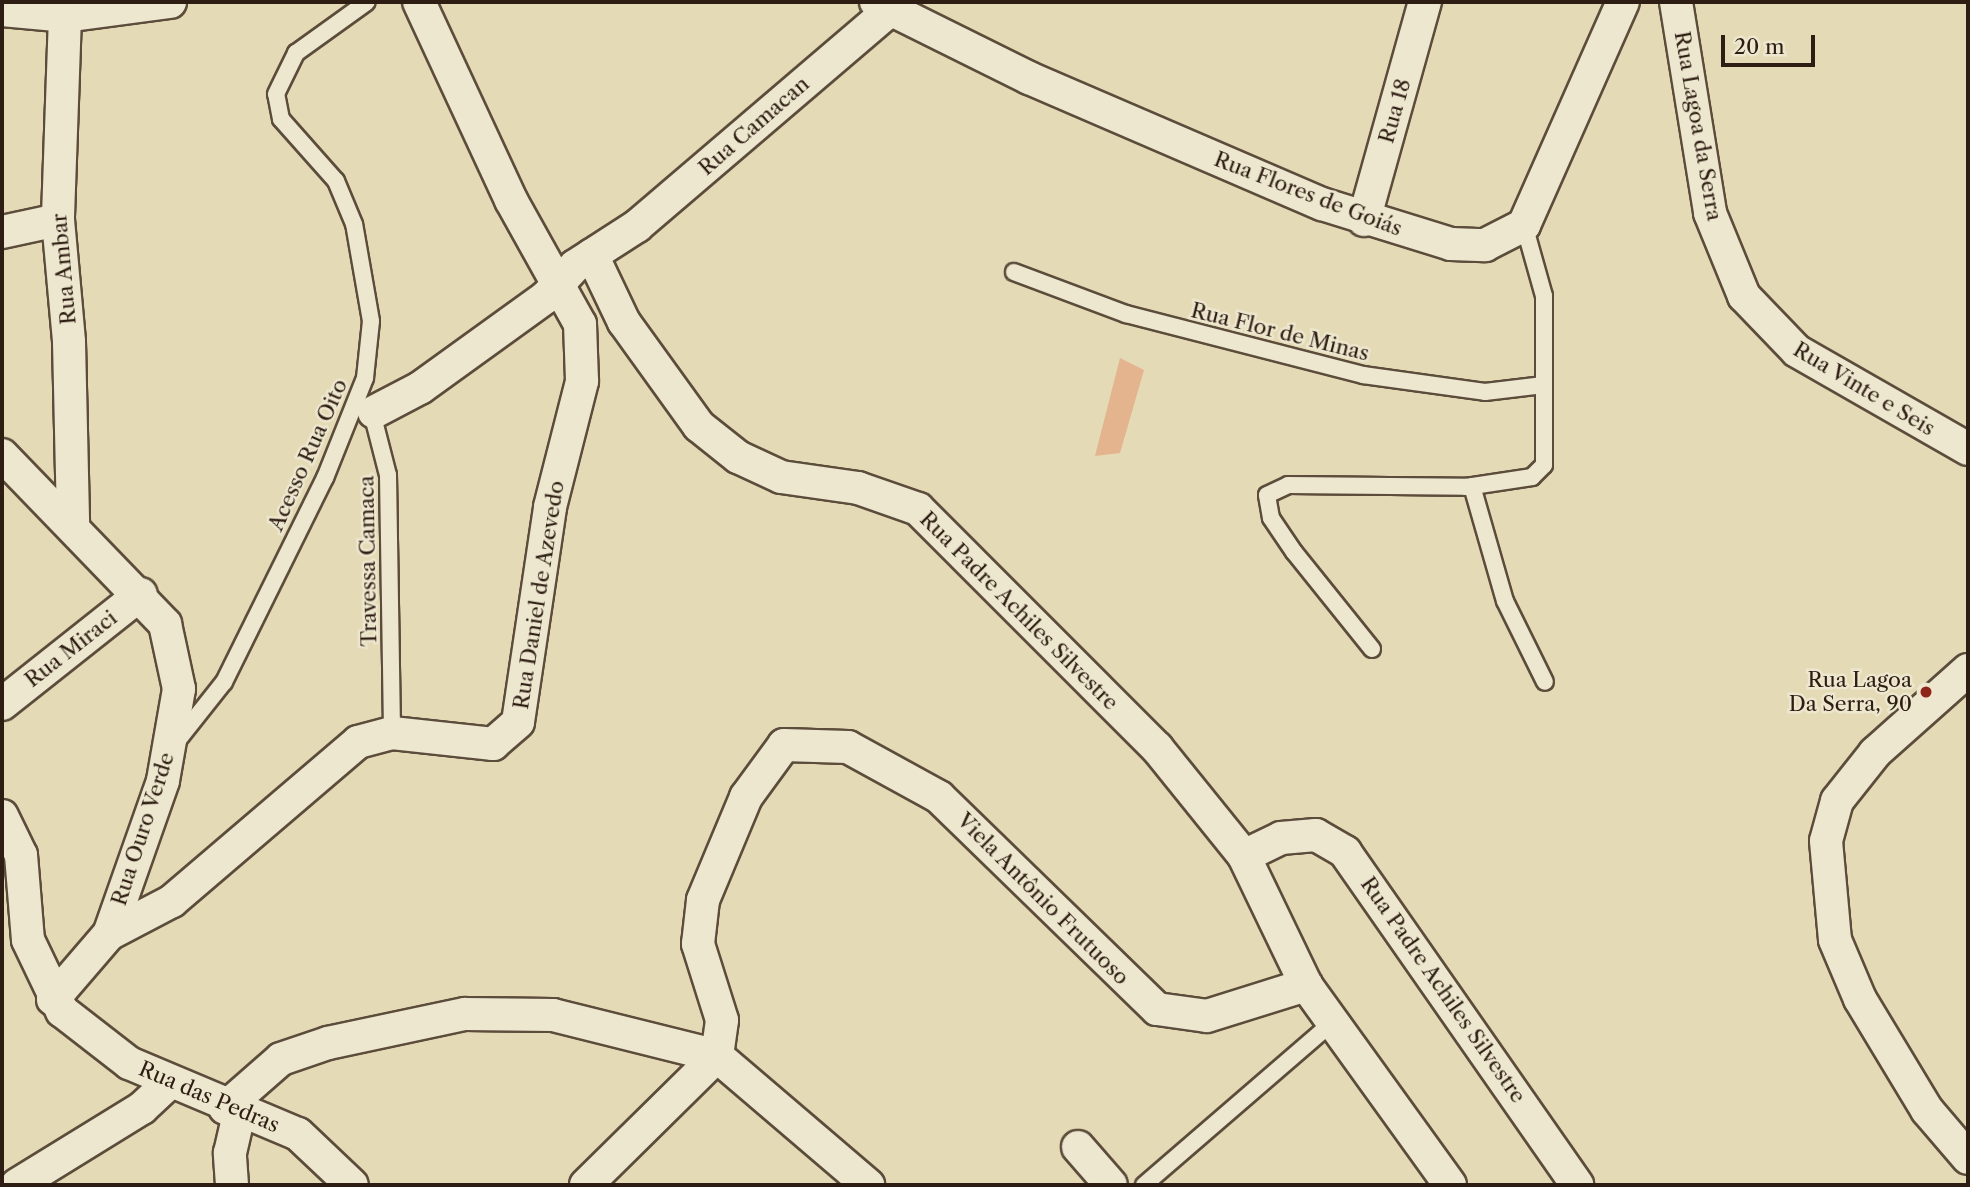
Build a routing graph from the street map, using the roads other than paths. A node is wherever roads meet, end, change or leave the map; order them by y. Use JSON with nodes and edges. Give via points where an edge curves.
{"nodes":[{"id":1,"x":170,"y":2,"type":"edge"},
{"id":2,"x":367,"y":2,"type":"edge"},
{"id":3,"x":419,"y":2,"type":"edge"},
{"id":4,"x":1425,"y":2,"type":"edge"},
{"id":5,"x":1623,"y":2,"type":"edge"},
{"id":6,"x":1676,"y":2,"type":"edge"},
{"id":7,"x":884,"y":5,"type":"edge"},
{"id":8,"x":2,"y":10,"type":"edge"},
{"id":9,"x":65,"y":16,"type":"junction"},
{"id":10,"x":58,"y":220,"type":"junction"},
{"id":11,"x":1364,"y":220,"type":"junction"},
{"id":12,"x":1524,"y":225,"type":"junction"},
{"id":13,"x":2,"y":232,"type":"edge"},
{"id":14,"x":604,"y":249,"type":"junction"},
{"id":15,"x":1014,"y":272,"type":"dead end"},
{"id":16,"x":560,"y":281,"type":"junction"},
{"id":17,"x":1764,"y":322,"type":"joint"},
{"id":18,"x":1544,"y":385,"type":"junction"},
{"id":19,"x":367,"y":404,"type":"junction"},
{"id":20,"x":1968,"y":449,"type":"edge"},
{"id":21,"x":2,"y":455,"type":"edge"},
{"id":22,"x":1472,"y":486,"type":"junction"},
{"id":23,"x":73,"y":522,"type":"junction"},
{"id":24,"x":141,"y":594,"type":"junction"},
{"id":25,"x":1372,"y":649,"type":"dead end"},
{"id":26,"x":1968,"y":670,"type":"edge"},
{"id":27,"x":1545,"y":682,"type":"dead end"},
{"id":28,"x":2,"y":704,"type":"edge"},
{"id":29,"x":392,"y":733,"type":"junction"},
{"id":30,"x":170,"y":749,"type":"junction"},
{"id":31,"x":2,"y":816,"type":"edge"},
{"id":32,"x":1244,"y":856,"type":"junction"},
{"id":33,"x":108,"y":934,"type":"junction"},
{"id":34,"x":1306,"y":985,"type":"junction"},
{"id":35,"x":53,"y":999,"type":"junction"},
{"id":36,"x":1332,"y":1024,"type":"junction"},
{"id":37,"x":717,"y":1056,"type":"junction"},
{"id":38,"x":169,"y":1083,"type":"junction"},
{"id":39,"x":232,"y":1111,"type":"junction"},
{"id":40,"x":1078,"y":1147,"type":"dead end"},
{"id":41,"x":1968,"y":1158,"type":"edge"},
{"id":42,"x":17,"y":1185,"type":"edge"},
{"id":43,"x":232,"y":1185,"type":"edge"},
{"id":44,"x":352,"y":1185,"type":"edge"},
{"id":45,"x":586,"y":1185,"type":"edge"},
{"id":46,"x":868,"y":1185,"type":"edge"},
{"id":47,"x":1111,"y":1185,"type":"edge"},
{"id":48,"x":1144,"y":1185,"type":"edge"},
{"id":49,"x":1450,"y":1185,"type":"edge"},
{"id":50,"x":1577,"y":1185,"type":"edge"}],
"edges":[{"from":1,"to":9,"type":"street"},
{"from":2,"to":19,"type":"lane","name":"Acesso Rua Oito","via":[[312,38],[276,83],[281,118],[336,181],[361,252],[371,321]]},
{"from":3,"to":16,"type":"street","via":[[511,200]]},
{"from":4,"to":11,"type":"street","name":"Rua 18"},
{"from":5,"to":12,"type":"street"},
{"from":6,"to":17,"type":"street","name":"Rua Lagoa da Serra","via":[[1710,213],[1731,271]]},
{"from":7,"to":11,"type":"street","name":"Rua Flores de Goiás","via":[[1029,78]]},
{"from":7,"to":14,"type":"street","name":"Rua Camacan"},
{"from":8,"to":9,"type":"street"},
{"from":9,"to":10,"type":"street","name":"Rua Ambar"},
{"from":10,"to":13,"type":"street"},
{"from":10,"to":23,"type":"street","name":"Rua Ambar","via":[[69,342]]},
{"from":11,"to":12,"type":"street","name":"Rua Flores de Goiás","via":[[1451,244],[1485,244]]},
{"from":12,"to":18,"type":"lane","via":[[1542,275]]},
{"from":14,"to":16,"type":"street","name":"Rua Camacan"},
{"from":14,"to":32,"type":"street","name":"Rua Padre Achiles Silvestre","via":[[624,322],[699,426],[738,457],[781,477],[858,488],[933,520],[1157,748]]},
{"from":15,"to":18,"type":"lane","name":"Rua Flor de Minas","via":[[1126,314],[1363,375],[1485,392]]},
{"from":16,"to":19,"type":"street","name":"Rua Camacan","via":[[420,387]]},
{"from":16,"to":29,"type":"street","name":"Rua Daniel de Azevedo","via":[[580,324],[582,381],[550,507],[518,722],[493,744]]},
{"from":17,"to":20,"type":"street","name":"Rua Vinte e Seis","via":[[1797,351]]},
{"from":18,"to":22,"type":"lane","via":[[1544,465],[1532,477]]},
{"from":19,"to":29,"type":"lane","name":"Travessa Camaca","via":[[387,475]]},
{"from":19,"to":30,"type":"lane","name":"Acesso Rua Oito","via":[[224,682]]},
{"from":21,"to":23,"type":"street","name":"Rua Ouro Verde"},
{"from":22,"to":25,"type":"lane","via":[[1288,485],[1267,495],[1271,518],[1294,552]]},
{"from":22,"to":27,"type":"lane","via":[[1505,601]]},
{"from":23,"to":24,"type":"street","name":"Rua Ouro Verde"},
{"from":24,"to":28,"type":"street","name":"Rua Miraci"},
{"from":24,"to":30,"type":"street","name":"Rua Ouro Verde","via":[[165,624],[175,653],[179,689]]},
{"from":26,"to":41,"type":"street","via":[[1875,752],[1837,801],[1826,841],[1835,940],[1860,999],[1927,1110]]},
{"from":29,"to":33,"type":"street","name":"Rua Daniel de Azevedo","via":[[342,751],[172,901]]},
{"from":30,"to":33,"type":"street","name":"Rua Ouro Verde"},
{"from":31,"to":35,"type":"street","name":"Rua das Pedras","via":[[21,855],[28,940]]},
{"from":32,"to":34,"type":"street","name":"Rua Padre Achiles Silvestre"},
{"from":32,"to":50,"type":"street","name":"Rua Padre Achiles Silvestre","via":[[1281,838],[1316,835],[1345,852]]},
{"from":33,"to":35,"type":"street","name":"Rua Ouro Verde"},
{"from":34,"to":36,"type":"street","name":"Rua Padre Achiles Silvestre"},
{"from":34,"to":37,"type":"street","name":"Viela Antônio Frutuoso","via":[[1208,1016],[1157,1009],[939,797],[848,747],[784,745],[746,797],[703,901],[698,944],[722,1020]]},
{"from":35,"to":38,"type":"street","name":"Rua das Pedras","via":[[88,1034]]},
{"from":36,"to":48,"type":"lane"},
{"from":36,"to":49,"type":"street","name":"Rua Padre Achiles Silvestre"},
{"from":37,"to":39,"type":"street","via":[[552,1015],[465,1014],[293,1054],[264,1071]]},
{"from":37,"to":45,"type":"street"},
{"from":37,"to":46,"type":"street"},
{"from":38,"to":39,"type":"street","name":"Rua das Pedras"},
{"from":38,"to":42,"type":"street","via":[[142,1108]]},
{"from":39,"to":43,"type":"street"},
{"from":39,"to":44,"type":"street","name":"Rua das Pedras","via":[[308,1141]]},
{"from":40,"to":47,"type":"street"}]}
